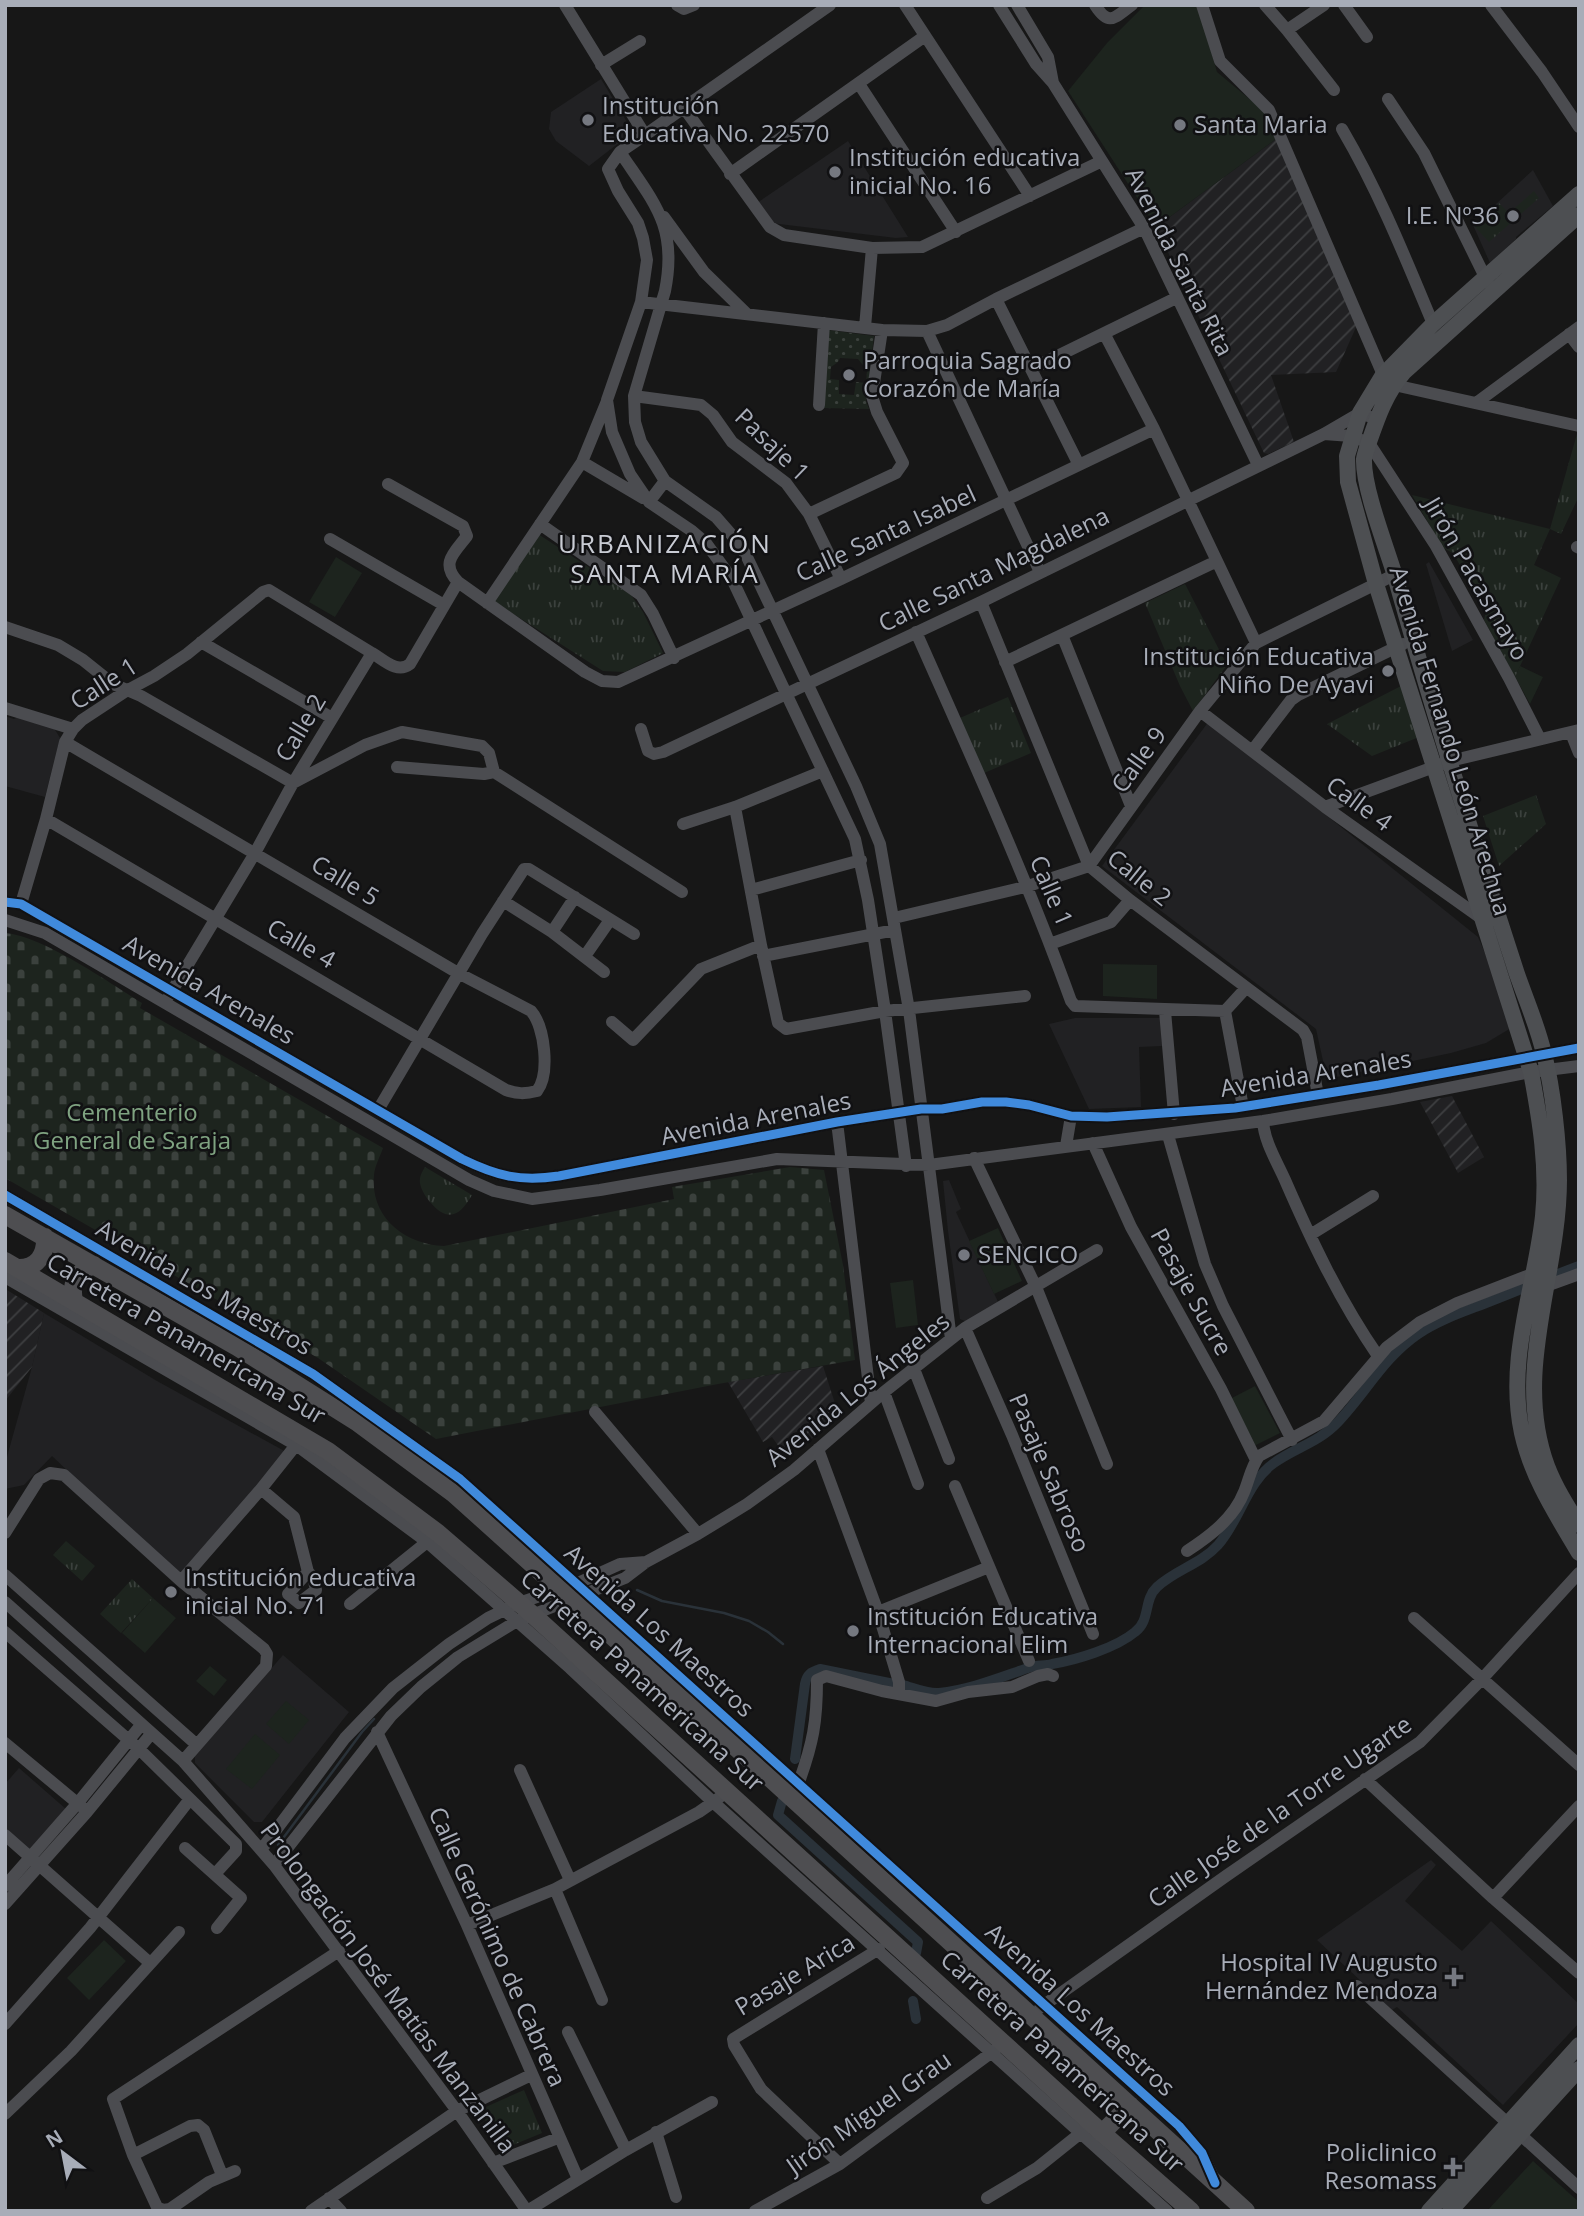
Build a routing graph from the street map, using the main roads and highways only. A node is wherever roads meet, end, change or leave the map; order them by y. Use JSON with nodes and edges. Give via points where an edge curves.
{"nodes":[{"id":1,"x":1579,"y":194,"type":"edge"},
{"id":2,"x":1579,"y":215,"type":"edge"},
{"id":3,"x":1388,"y":380,"type":"junction"},
{"id":4,"x":1535,"y":1066,"type":"junction"},
{"id":5,"x":5,"y":1215,"type":"edge"},
{"id":6,"x":45,"y":1237,"type":"junction"},
{"id":7,"x":94,"y":1265,"type":"junction"},
{"id":8,"x":10,"y":1269,"type":"edge"},
{"id":9,"x":74,"y":1300,"type":"junction"},
{"id":10,"x":1579,"y":1525,"type":"edge"},
{"id":11,"x":1579,"y":1553,"type":"edge"},
{"id":12,"x":1579,"y":2045,"type":"edge"},
{"id":13,"x":1579,"y":2068,"type":"edge"},
{"id":14,"x":1130,"y":2105,"type":"junction"},
{"id":15,"x":1513,"y":2129,"type":"junction"},
{"id":16,"x":1092,"y":2130,"type":"junction"},
{"id":17,"x":1191,"y":2211,"type":"edge"},
{"id":18,"x":1246,"y":2211,"type":"edge"},
{"id":19,"x":1429,"y":2211,"type":"edge"},
{"id":20,"x":1450,"y":2211,"type":"edge"}],
"edges":[{"from":1,"to":3,"type":"main road","via":[[1433,324]]},
{"from":2,"to":3,"type":"main road"},
{"from":3,"to":4,"type":"main road","name":"Avenida Fernando León Arechua","via":[[1364,454],[1366,477],[1412,640],[1544,1053]]},
{"from":3,"to":4,"type":"main road","name":"Avenida Fernando León Arechua","via":[[1360,413],[1347,456],[1348,482],[1481,918]]},
{"from":4,"to":10,"type":"main road","name":"Avenida Fernando León Arechua","via":[[1557,1143],[1559,1182],[1535,1346],[1534,1407],[1546,1463]]},
{"from":4,"to":11,"type":"main road","name":"Avenida Fernando León Arechua","via":[[1545,1175],[1542,1219],[1519,1349],[1518,1393],[1522,1430],[1538,1483]]},
{"from":5,"to":6,"type":"highway","name":"Carretera Panamericana Sur"},
{"from":6,"to":7,"type":"highway","name":"Carretera Panamericana Sur"},
{"from":6,"to":8,"type":"highway","via":[[37,1262]]},
{"from":7,"to":9,"type":"highway","via":[[76,1278]]},
{"from":7,"to":14,"type":"highway","name":"Carretera Panamericana Sur","via":[[358,1423],[454,1494],[790,1785],[802,1808],[1038,2010]]},
{"from":8,"to":9,"type":"highway","name":"Carretera Panamericana Sur"},
{"from":9,"to":16,"type":"highway","name":"Carretera Panamericana Sur","via":[[328,1451],[438,1533],[887,1947],[928,1974],[997,2048]]},
{"from":12,"to":15,"type":"main road"},
{"from":13,"to":15,"type":"main road"},
{"from":14,"to":16,"type":"highway"},
{"from":14,"to":18,"type":"highway","name":"Carretera Panamericana Sur"},
{"from":15,"to":19,"type":"main road"},
{"from":15,"to":20,"type":"main road"},
{"from":16,"to":17,"type":"highway","name":"Carretera Panamericana Sur"}]}
